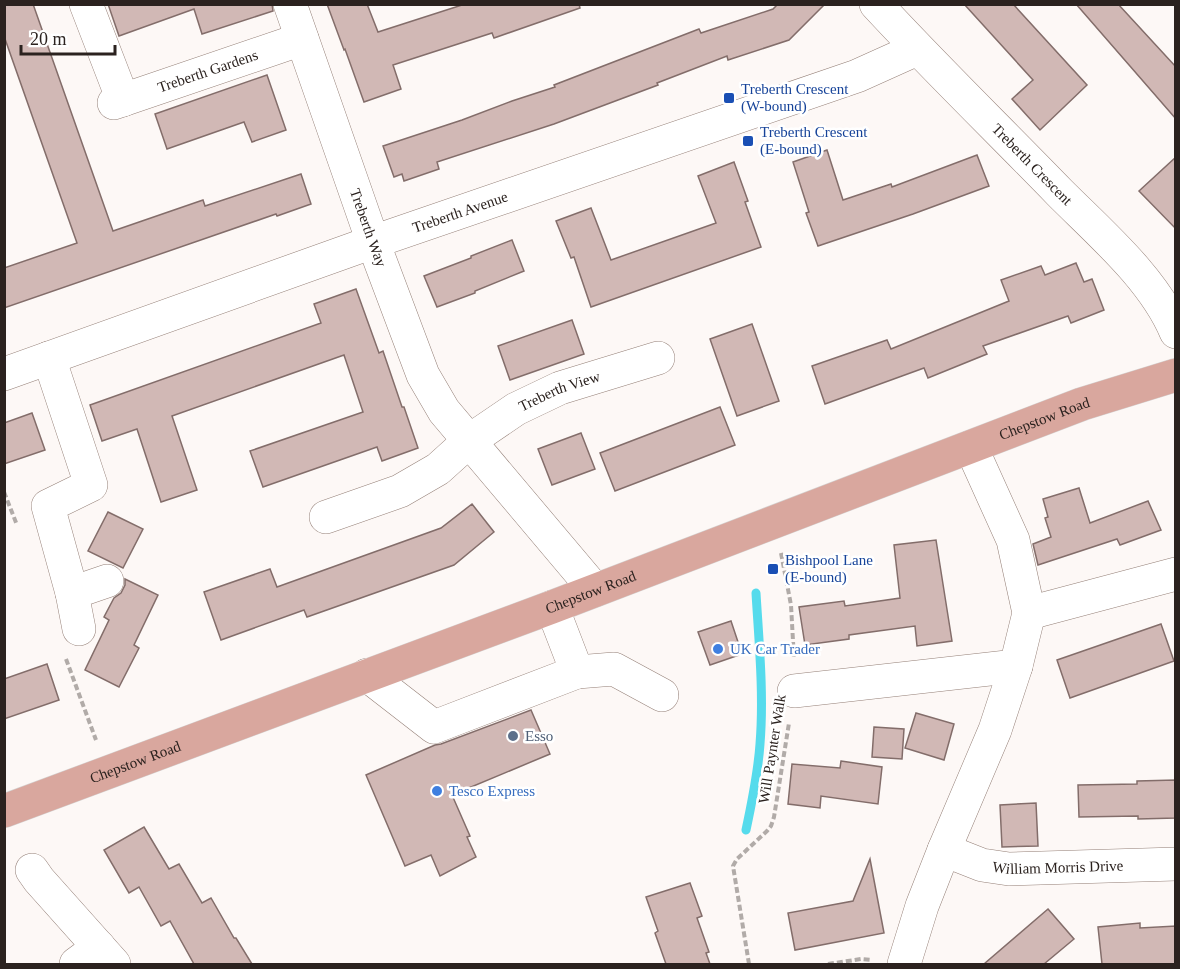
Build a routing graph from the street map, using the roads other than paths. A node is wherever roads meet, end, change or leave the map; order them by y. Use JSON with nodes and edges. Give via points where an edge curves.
{"nodes":[{"id":1,"x":86,"y":4,"type":"edge"},
{"id":2,"x":290,"y":4,"type":"edge"},
{"id":3,"x":876,"y":4,"type":"edge"},
{"id":4,"x":302,"y":39,"type":"junction"},
{"id":5,"x":917,"y":49,"type":"junction"},
{"id":6,"x":374,"y":242,"type":"junction"},
{"id":7,"x":1176,"y":332,"type":"edge"},
{"id":8,"x":49,"y":358,"type":"junction"},
{"id":9,"x":658,"y":358,"type":"dead end"},
{"id":10,"x":4,"y":374,"type":"edge"},
{"id":11,"x":1176,"y":375,"type":"edge"},
{"id":12,"x":469,"y":441,"type":"junction"},
{"id":13,"x":971,"y":447,"type":"junction"},
{"id":14,"x":326,"y":517,"type":"dead end"},
{"id":15,"x":1176,"y":574,"type":"edge"},
{"id":16,"x":107,"y":581,"type":"dead end"},
{"id":17,"x":595,"y":590,"type":"junction"},
{"id":18,"x":72,"y":593,"type":"junction"},
{"id":19,"x":552,"y":607,"type":"junction"},
{"id":20,"x":1029,"y":613,"type":"junction"},
{"id":21,"x":79,"y":629,"type":"dead end"},
{"id":22,"x":1017,"y":666,"type":"junction"},
{"id":23,"x":577,"y":672,"type":"junction"},
{"id":24,"x":366,"y":675,"type":"junction"},
{"id":25,"x":794,"y":691,"type":"road end"},
{"id":26,"x":662,"y":694,"type":"dead end"},
{"id":27,"x":4,"y":811,"type":"edge"},
{"id":28,"x":944,"y":850,"type":"junction"},
{"id":29,"x":1176,"y":864,"type":"edge"},
{"id":30,"x":32,"y":870,"type":"dead end"},
{"id":31,"x":96,"y":959,"type":"edge"},
{"id":32,"x":903,"y":964,"type":"edge"}],
"edges":[{"from":1,"to":4,"type":"street","name":"Treberth Gardens","via":[[119,101]]},
{"from":2,"to":4,"type":"street","name":"Treberth Way"},
{"from":3,"to":5,"type":"street","name":"Treberth Crescent"},
{"from":4,"to":6,"type":"street","name":"Treberth Way"},
{"from":5,"to":6,"type":"street","name":"Treberth Avenue","via":[[857,76]]},
{"from":5,"to":7,"type":"street","name":"Treberth Crescent","via":[[1134,267]]},
{"from":6,"to":8,"type":"street","name":"Treberth Avenue"},
{"from":6,"to":12,"type":"street","name":"Treberth Way","via":[[423,375],[444,411]]},
{"from":8,"to":10,"type":"street","name":"Treberth Avenue"},
{"from":8,"to":18,"type":"street","via":[[91,485],[48,506]]},
{"from":9,"to":12,"type":"street","name":"Treberth View","via":[[560,388],[516,409]]},
{"from":11,"to":13,"type":"main road","name":"Chepstow Road","via":[[1082,404]]},
{"from":12,"to":14,"type":"street","via":[[438,469],[400,491]]},
{"from":12,"to":17,"type":"street","name":"Treberth Way"},
{"from":13,"to":17,"type":"main road","name":"Chepstow Road"},
{"from":13,"to":20,"type":"street","via":[[1012,540]]},
{"from":15,"to":20,"type":"street"},
{"from":16,"to":18,"type":"street"},
{"from":17,"to":19,"type":"main road","name":"Chepstow Road"},
{"from":18,"to":21,"type":"street"},
{"from":19,"to":23,"type":"street"},
{"from":19,"to":24,"type":"main road","name":"Chepstow Road"},
{"from":20,"to":22,"type":"street"},
{"from":22,"to":25,"type":"street"},
{"from":22,"to":28,"type":"street","via":[[995,730]]},
{"from":23,"to":24,"type":"street","via":[[434,727]]},
{"from":23,"to":26,"type":"street","via":[[614,669]]},
{"from":24,"to":27,"type":"main road","name":"Chepstow Road"},
{"from":28,"to":29,"type":"street","name":"William Morris Drive","via":[[982,865],[1009,869]]},
{"from":28,"to":32,"type":"street"},
{"from":30,"to":31,"type":"street"}]}
